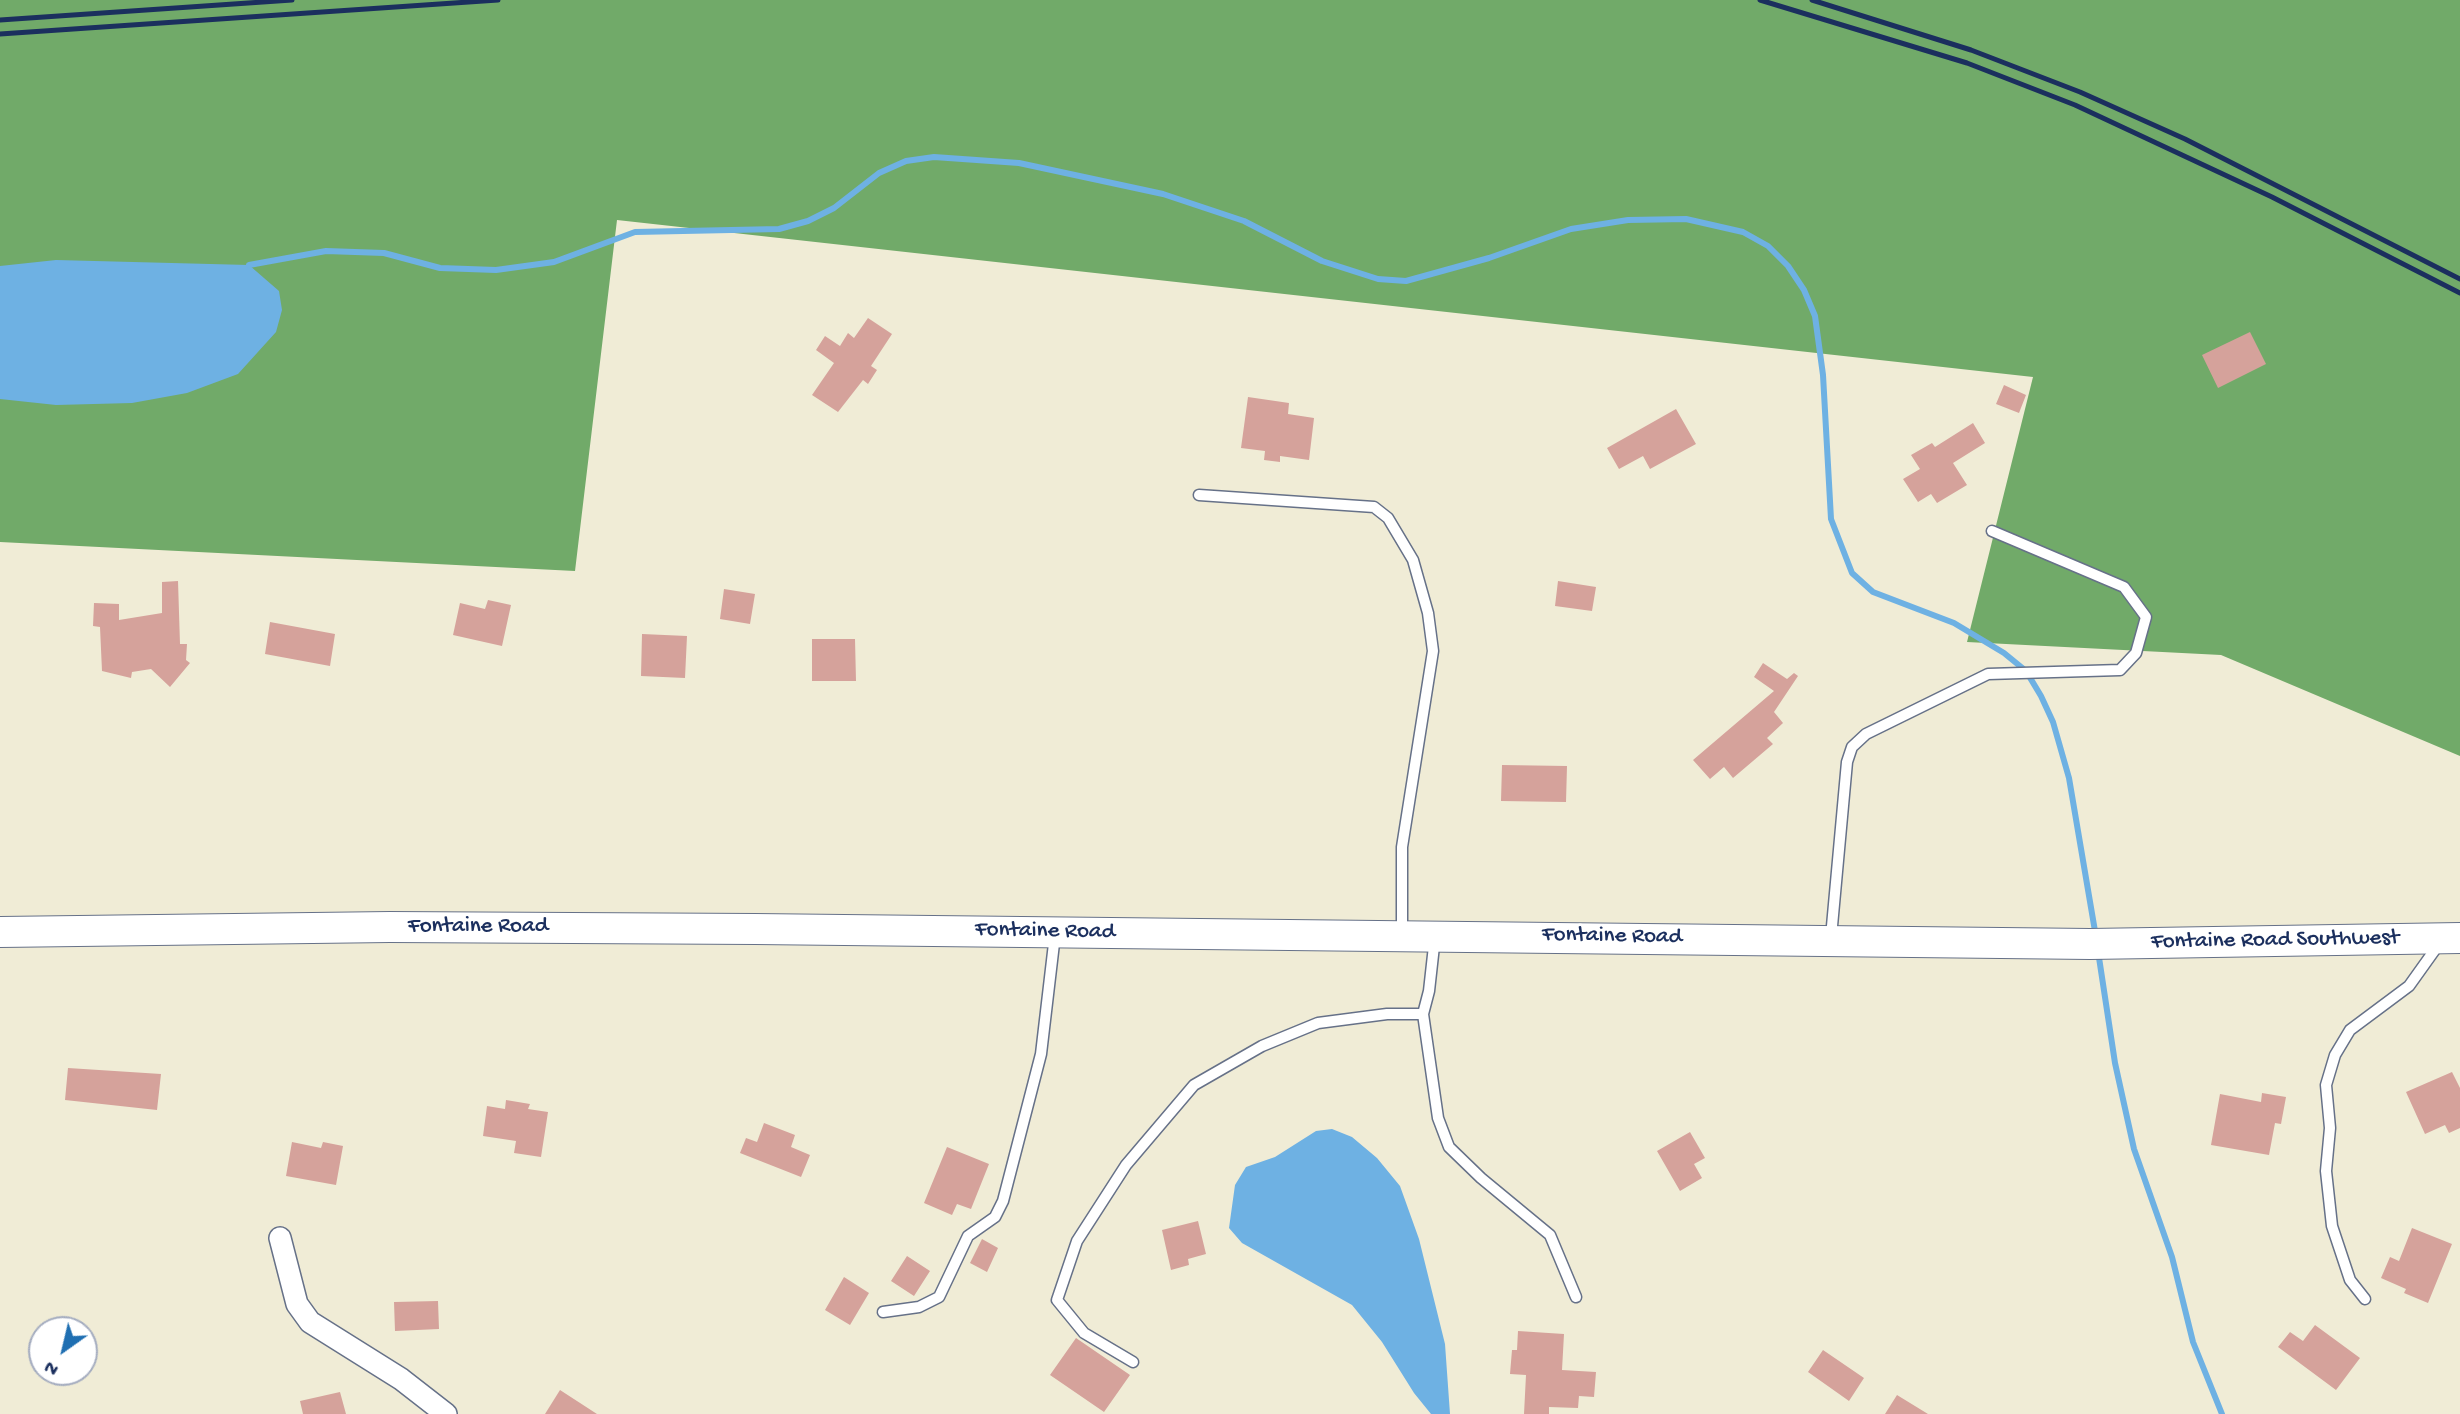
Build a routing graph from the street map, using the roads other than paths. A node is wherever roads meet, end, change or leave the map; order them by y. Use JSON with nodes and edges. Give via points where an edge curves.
{"nodes":[{"id":1,"x":1199,"y":495,"type":"dead end"},
{"id":2,"x":1992,"y":531,"type":"dead end"},
{"id":3,"x":0,"y":932,"type":"edge"},
{"id":4,"x":1056,"y":932,"type":"junction"},
{"id":5,"x":1402,"y":935,"type":"junction"},
{"id":6,"x":1436,"y":935,"type":"junction"},
{"id":7,"x":2451,"y":938,"type":"edge"},
{"id":8,"x":1830,"y":940,"type":"junction"},
{"id":9,"x":2090,"y":944,"type":"joint"},
{"id":10,"x":1423,"y":1014,"type":"junction"},
{"id":11,"x":280,"y":1238,"type":"dead end"},
{"id":12,"x":1576,"y":1297,"type":"dead end"},
{"id":13,"x":2365,"y":1299,"type":"dead end"},
{"id":14,"x":883,"y":1312,"type":"dead end"},
{"id":15,"x":1133,"y":1362,"type":"dead end"},
{"id":16,"x":446,"y":1414,"type":"edge"}],
"edges":[{"from":1,"to":5,"type":"lane","via":[[1374,508],[1388,519],[1413,560],[1433,650],[1404,826]]},
{"from":2,"to":8,"type":"lane","via":[[2124,587],[2146,617],[2136,653],[2120,670],[1987,674],[1866,734],[1847,761]]},
{"from":3,"to":4,"type":"main road","name":"Fontaine Road","via":[[390,927]]},
{"from":4,"to":5,"type":"main road","name":"Fontaine Road"},
{"from":4,"to":14,"type":"lane","via":[[1041,1054],[1003,1201],[995,1217],[968,1236],[939,1297],[919,1307]]},
{"from":5,"to":6,"type":"main road","name":"Fontaine Road"},
{"from":6,"to":8,"type":"main road","name":"Fontaine Road"},
{"from":6,"to":10,"type":"lane"},
{"from":7,"to":9,"type":"main road","name":"Fontaine Road Southwest"},
{"from":7,"to":13,"type":"lane","via":[[2409,986],[2350,1030],[2335,1055],[2326,1085],[2330,1128],[2326,1171],[2332,1226],[2350,1280]]},
{"from":8,"to":9,"type":"main road","name":"Fontaine Road"},
{"from":10,"to":12,"type":"lane","via":[[1438,1118],[1449,1147],[1550,1235]]},
{"from":10,"to":15,"type":"lane","via":[[1318,1023],[1262,1046],[1194,1086],[1126,1166],[1077,1241],[1057,1300],[1084,1333]]},
{"from":11,"to":16,"type":"street","via":[[297,1304],[310,1322],[401,1379]]}]}
